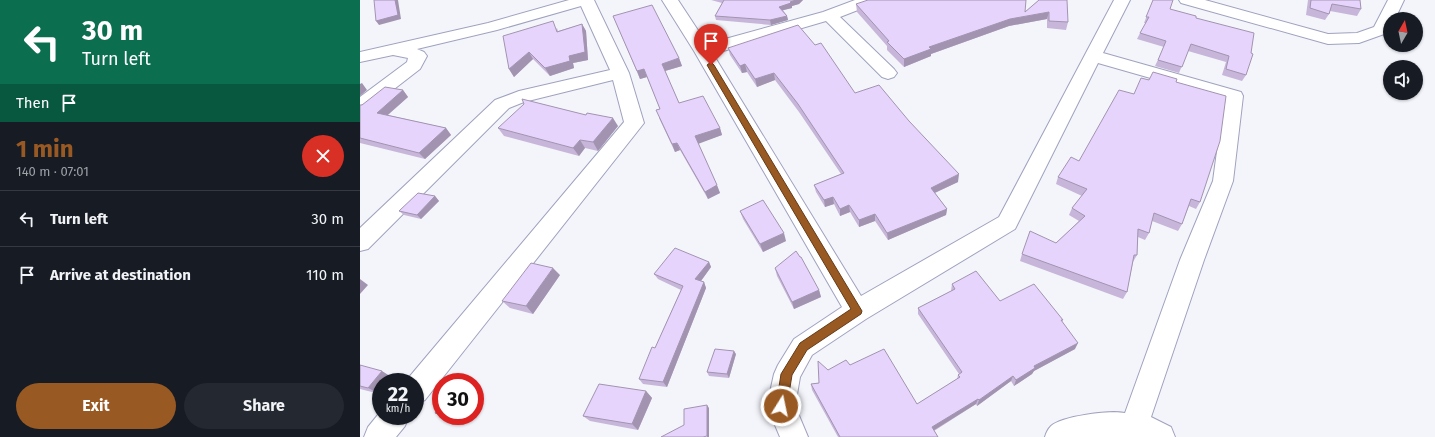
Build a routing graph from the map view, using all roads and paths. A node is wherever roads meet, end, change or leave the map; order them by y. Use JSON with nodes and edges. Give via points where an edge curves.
{"nodes":[{"id":1,"x":586,"y":0,"type":"edge"},
{"id":2,"x":670,"y":0,"type":"edge"},
{"id":3,"x":870,"y":0,"type":"edge"},
{"id":4,"x":1122,"y":0,"type":"edge"},
{"id":5,"x":1187,"y":0,"type":"edge"},
{"id":6,"x":1396,"y":0,"type":"edge"},
{"id":7,"x":829,"y":15,"type":"junction"},
{"id":8,"x":395,"y":50,"type":"junction"},
{"id":9,"x":703,"y":51,"type":"junction"},
{"id":10,"x":1093,"y":56,"type":"junction"},
{"id":11,"x":360,"y":57,"type":"edge"},
{"id":12,"x":620,"y":73,"type":"junction"},
{"id":13,"x":888,"y":73,"type":"dead end"},
{"id":14,"x":360,"y":106,"type":"edge"},
{"id":15,"x":360,"y":242,"type":"edge"},
{"id":16,"x":857,"y":311,"type":"junction"},
{"id":17,"x":424,"y":380,"type":"edge"},
{"id":18,"x":388,"y":425,"type":"edge"},
{"id":19,"x":1133,"y":428,"type":"junction"},
{"id":20,"x":378,"y":437,"type":"edge"},
{"id":21,"x":794,"y":437,"type":"edge"},
{"id":22,"x":1059,"y":437,"type":"edge"},
{"id":23,"x":1161,"y":437,"type":"edge"}],
"edges":[{"from":1,"to":8,"type":"street","via":[[491,28]]},
{"from":1,"to":12,"type":"street"},
{"from":2,"to":9,"type":"street"},
{"from":3,"to":7,"type":"street"},
{"from":4,"to":10,"type":"street"},
{"from":5,"to":6,"type":"street","via":[[1328,39],[1359,38],[1381,30]]},
{"from":7,"to":9,"type":"street"},
{"from":7,"to":13,"type":"street"},
{"from":8,"to":11,"type":"street"},
{"from":8,"to":14,"type":"street","via":[[418,56],[414,65]]},
{"from":9,"to":16,"type":"street"},
{"from":10,"to":16,"type":"street","via":[[1007,223]]},
{"from":10,"to":19,"type":"street","via":[[1234,96],[1223,181],[1192,260]]},
{"from":12,"to":15,"type":"street","via":[[519,96],[502,104]]},
{"from":12,"to":17,"type":"street","via":[[634,123]]},
{"from":16,"to":21,"type":"street","via":[[803,347],[787,374],[781,406]]},
{"from":18,"to":20,"type":"street"},
{"from":19,"to":22,"type":"street","via":[[1116,424],[1066,432]]},
{"from":19,"to":23,"type":"street","via":[[1153,432]]}]}
